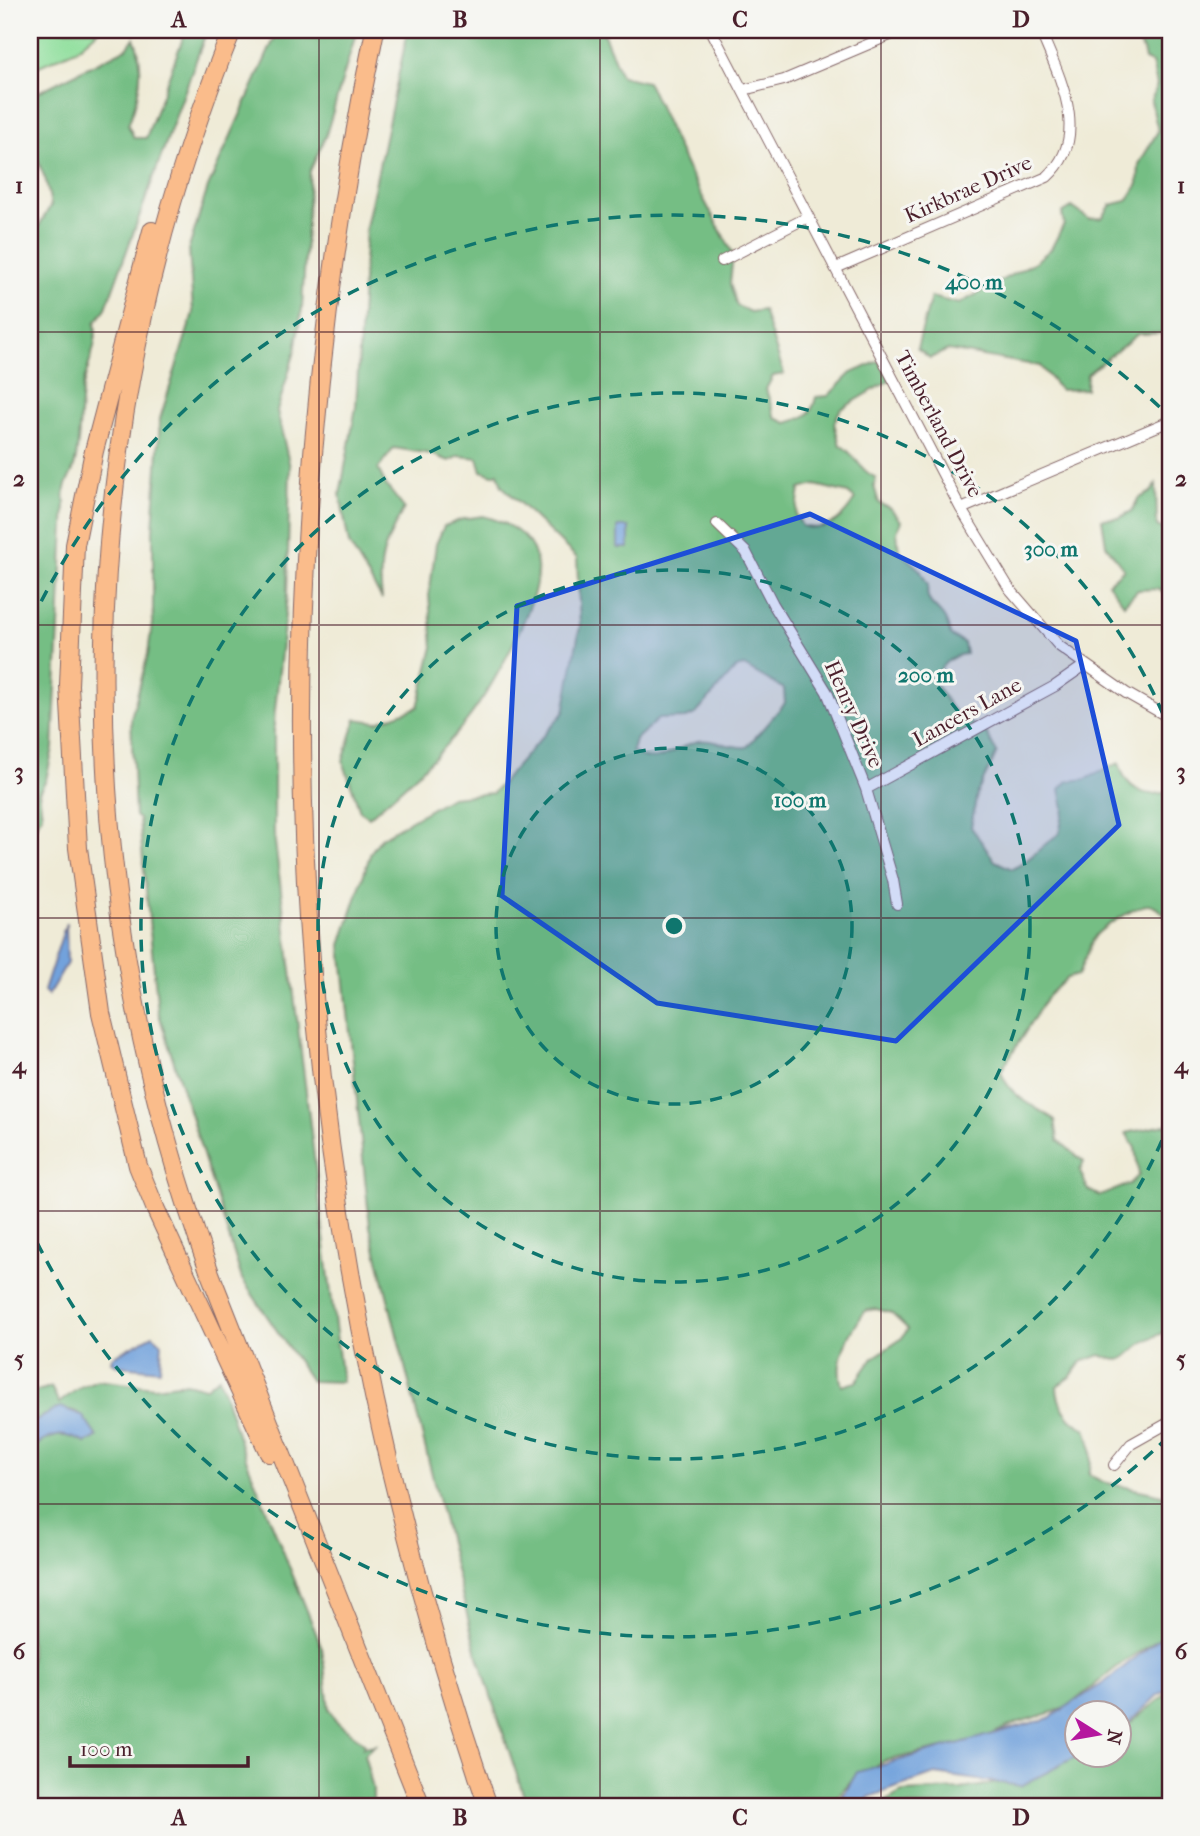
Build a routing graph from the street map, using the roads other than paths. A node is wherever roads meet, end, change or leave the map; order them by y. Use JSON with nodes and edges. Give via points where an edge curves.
{"nodes":[{"id":1,"x":232,"y":30,"type":"edge"},
{"id":2,"x":375,"y":30,"type":"edge"},
{"id":3,"x":711,"y":30,"type":"edge"},
{"id":4,"x":902,"y":30,"type":"edge"},
{"id":5,"x":1040,"y":30,"type":"edge"},
{"id":6,"x":743,"y":90,"type":"junction"},
{"id":7,"x":192,"y":134,"type":"junction"},
{"id":8,"x":808,"y":218,"type":"junction"},
{"id":9,"x":722,"y":261,"type":"dead end"},
{"id":10,"x":836,"y":268,"type":"junction"},
{"id":11,"x":1170,"y":421,"type":"edge"},
{"id":12,"x":961,"y":509,"type":"junction"},
{"id":13,"x":717,"y":524,"type":"dead end"},
{"id":14,"x":1085,"y":665,"type":"junction"},
{"id":15,"x":1170,"y":718,"type":"edge"},
{"id":16,"x":866,"y":789,"type":"junction"},
{"id":17,"x":897,"y":904,"type":"dead end"},
{"id":18,"x":1170,"y":1422,"type":"edge"},
{"id":19,"x":1114,"y":1465,"type":"dead end"},
{"id":20,"x":337,"y":1595,"type":"junction"},
{"id":21,"x":421,"y":1806,"type":"edge"},
{"id":22,"x":488,"y":1806,"type":"edge"}],
"edges":[{"from":1,"to":7,"type":"highway"},
{"from":2,"to":22,"type":"highway","via":[[338,231],[309,476],[301,689],[306,902],[324,1104],[358,1326],[411,1556]]},
{"from":3,"to":6,"type":"street"},
{"from":4,"to":6,"type":"street","via":[[784,80]]},
{"from":5,"to":10,"type":"street","name":"Kirkbrae Drive","via":[[1071,115],[1069,141],[1058,167],[1047,177]]},
{"from":6,"to":8,"type":"street","name":"Timberland Drive"},
{"from":7,"to":20,"type":"highway","via":[[142,311],[113,492],[102,686],[111,858],[132,996],[170,1154],[211,1276]]},
{"from":7,"to":20,"type":"highway","via":[[143,256],[77,530],[69,685],[79,858],[103,1023],[143,1180]]},
{"from":8,"to":9,"type":"street"},
{"from":8,"to":10,"type":"street","name":"Timberland Drive"},
{"from":10,"to":12,"type":"street","name":"Timberland Drive"},
{"from":11,"to":12,"type":"street"},
{"from":12,"to":14,"type":"street","name":"Timberland Drive","via":[[1024,607],[1059,646]]},
{"from":13,"to":16,"type":"street","name":"Henry Drive","via":[[746,552],[815,670]]},
{"from":14,"to":15,"type":"street","name":"Timberland Drive"},
{"from":14,"to":16,"type":"street","name":"Lancers Lane"},
{"from":16,"to":17,"type":"street","name":"Henry Drive"},
{"from":18,"to":19,"type":"street","via":[[1131,1444]]},
{"from":20,"to":21,"type":"highway"}]}
